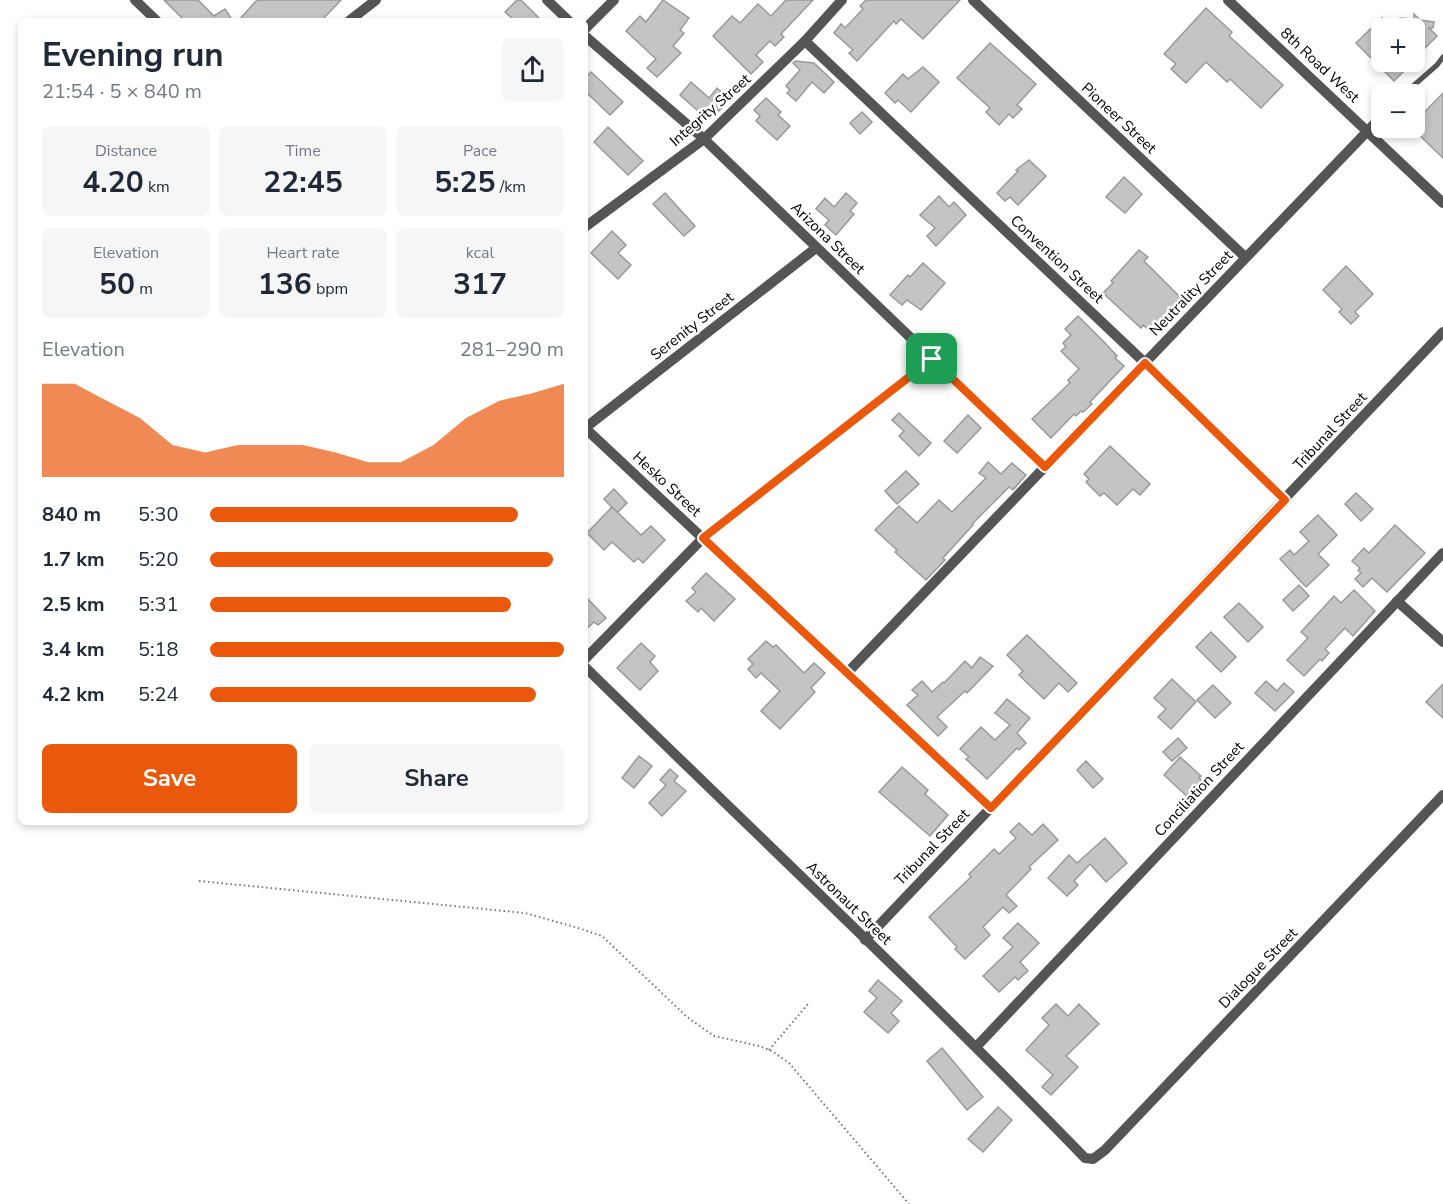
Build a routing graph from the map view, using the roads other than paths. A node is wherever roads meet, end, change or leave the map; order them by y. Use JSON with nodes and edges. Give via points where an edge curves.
{"nodes":[{"id":1,"x":135,"y":0,"type":"edge"},
{"id":2,"x":376,"y":0,"type":"edge"},
{"id":3,"x":547,"y":0,"type":"edge"},
{"id":4,"x":614,"y":0,"type":"edge"},
{"id":5,"x":842,"y":0,"type":"edge"},
{"id":6,"x":973,"y":0,"type":"edge"},
{"id":7,"x":1228,"y":0,"type":"edge"},
{"id":8,"x":154,"y":18,"type":"edge"},
{"id":9,"x":353,"y":18,"type":"edge"},
{"id":10,"x":565,"y":18,"type":"edge"},
{"id":11,"x":588,"y":25,"type":"edge"},
{"id":12,"x":588,"y":39,"type":"edge"},
{"id":13,"x":805,"y":41,"type":"junction"},
{"id":14,"x":1443,"y":57,"type":"edge"},
{"id":15,"x":1415,"y":84,"type":"edge"},
{"id":16,"x":1371,"y":127,"type":"edge"},
{"id":17,"x":1368,"y":130,"type":"junction"},
{"id":18,"x":704,"y":139,"type":"junction"},
{"id":19,"x":1443,"y":203,"type":"edge"},
{"id":20,"x":588,"y":226,"type":"edge"},
{"id":21,"x":816,"y":248,"type":"junction"},
{"id":22,"x":1245,"y":257,"type":"junction"},
{"id":23,"x":1443,"y":332,"type":"edge"},
{"id":24,"x":932,"y":359,"type":"junction"},
{"id":25,"x":1145,"y":363,"type":"junction"},
{"id":26,"x":588,"y":426,"type":"edge"},
{"id":27,"x":588,"y":431,"type":"edge"},
{"id":28,"x":1045,"y":467,"type":"junction"},
{"id":29,"x":1285,"y":500,"type":"junction"},
{"id":30,"x":703,"y":538,"type":"junction"},
{"id":31,"x":1443,"y":553,"type":"edge"},
{"id":32,"x":1397,"y":602,"type":"junction"},
{"id":33,"x":1443,"y":642,"type":"edge"},
{"id":34,"x":588,"y":657,"type":"edge"},
{"id":35,"x":588,"y":670,"type":"edge"},
{"id":36,"x":848,"y":672,"type":"junction"},
{"id":37,"x":1443,"y":795,"type":"edge"},
{"id":38,"x":991,"y":808,"type":"junction"},
{"id":39,"x":865,"y":940,"type":"junction"},
{"id":40,"x":976,"y":1046,"type":"junction"},
{"id":41,"x":1093,"y":1159,"type":"joint"}],
"edges":[{"from":1,"to":8,"type":"street"},
{"from":2,"to":9,"type":"street"},
{"from":3,"to":10,"type":"street"},
{"from":4,"to":11,"type":"street"},
{"from":5,"to":13,"type":"street","name":"Integrity Street"},
{"from":6,"to":22,"type":"street","name":"Pioneer Street"},
{"from":7,"to":17,"type":"street","name":"8th Road West"},
{"from":12,"to":18,"type":"street","name":"Arizona Street"},
{"from":13,"to":18,"type":"street","name":"Integrity Street"},
{"from":13,"to":25,"type":"street","name":"Convention Street"},
{"from":14,"to":15,"type":"lane"},
{"from":16,"to":17,"type":"street","name":"Neutrality Street"},
{"from":17,"to":19,"type":"street","name":"8th Road West"},
{"from":17,"to":22,"type":"street","name":"Neutrality Street"},
{"from":18,"to":20,"type":"street","name":"Integrity Street"},
{"from":18,"to":21,"type":"street","name":"Arizona Street"},
{"from":21,"to":24,"type":"street","name":"Arizona Street"},
{"from":21,"to":26,"type":"street","name":"Serenity Street"},
{"from":22,"to":25,"type":"street","name":"Neutrality Street"},
{"from":23,"to":29,"type":"street","name":"Tribunal Street"},
{"from":24,"to":28,"type":"street","name":"Arizona Street"},
{"from":24,"to":30,"type":"street"},
{"from":25,"to":28,"type":"street","name":"Neutrality Street"},
{"from":25,"to":29,"type":"street","name":"Convention Street"},
{"from":27,"to":30,"type":"street","name":"Hesko Street"},
{"from":28,"to":36,"type":"street","name":"Neutrality Street"},
{"from":29,"to":38,"type":"street","name":"Tribunal Street"},
{"from":30,"to":34,"type":"street"},
{"from":30,"to":36,"type":"street","name":"Hesko Street"},
{"from":31,"to":32,"type":"street","name":"Conciliation Street"},
{"from":32,"to":33,"type":"street"},
{"from":32,"to":40,"type":"street","name":"Conciliation Street"},
{"from":35,"to":39,"type":"street","name":"Astronaut Street"},
{"from":36,"to":38,"type":"street","name":"Hesko Street"},
{"from":37,"to":41,"type":"street","name":"Dialogue Street"},
{"from":38,"to":39,"type":"street","name":"Tribunal Street"},
{"from":39,"to":40,"type":"street","name":"Astronaut Street"},
{"from":40,"to":41,"type":"street","name":"Astronaut Street","via":[[1085,1158]]}]}
